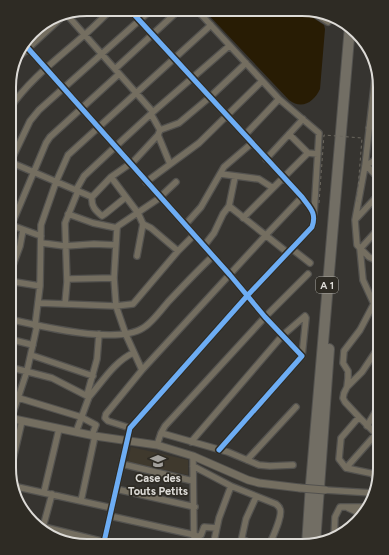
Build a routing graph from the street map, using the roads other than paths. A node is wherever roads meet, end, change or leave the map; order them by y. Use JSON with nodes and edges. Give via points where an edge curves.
{"nodes":[{"id":1,"x":104,"y":16,"type":"edge"},
{"id":2,"x":135,"y":16,"type":"edge"},
{"id":3,"x":144,"y":16,"type":"edge"},
{"id":4,"x":172,"y":16,"type":"edge"},
{"id":5,"x":203,"y":16,"type":"edge"},
{"id":6,"x":70,"y":18,"type":"edge"},
{"id":7,"x":324,"y":19,"type":"edge"},
{"id":8,"x":139,"y":20,"type":"junction"},
{"id":9,"x":328,"y":22,"type":"dead end"},
{"id":10,"x":211,"y":25,"type":"junction"},
{"id":11,"x":52,"y":26,"type":"edge"},
{"id":12,"x":152,"y":34,"type":"junction"},
{"id":13,"x":349,"y":34,"type":"edge"},
{"id":14,"x":84,"y":35,"type":"junction"},
{"id":15,"x":355,"y":40,"type":"edge"},
{"id":16,"x":30,"y":45,"type":"edge"},
{"id":17,"x":230,"y":46,"type":"junction"},
{"id":18,"x":27,"y":48,"type":"edge"},
{"id":19,"x":102,"y":54,"type":"junction"},
{"id":20,"x":175,"y":59,"type":"junction"},
{"id":21,"x":246,"y":63,"type":"junction"},
{"id":22,"x":45,"y":68,"type":"junction"},
{"id":23,"x":117,"y":72,"type":"junction"},
{"id":24,"x":192,"y":78,"type":"junction"},
{"id":25,"x":262,"y":81,"type":"junction"},
{"id":26,"x":64,"y":89,"type":"junction"},
{"id":27,"x":136,"y":93,"type":"junction"},
{"id":28,"x":373,"y":94,"type":"edge"},
{"id":29,"x":210,"y":97,"type":"junction"},
{"id":30,"x":279,"y":99,"type":"junction"},
{"id":31,"x":16,"y":100,"type":"edge"},
{"id":32,"x":80,"y":108,"type":"junction"},
{"id":33,"x":152,"y":113,"type":"junction"},
{"id":34,"x":227,"y":116,"type":"junction"},
{"id":35,"x":303,"y":119,"type":"junction"},
{"id":36,"x":373,"y":126,"type":"edge"},
{"id":37,"x":98,"y":128,"type":"junction"},
{"id":38,"x":369,"y":128,"type":"junction"},
{"id":39,"x":159,"y":133,"type":"junction"},
{"id":40,"x":289,"y":134,"type":"junction"},
{"id":41,"x":245,"y":135,"type":"junction"},
{"id":42,"x":252,"y":143,"type":"junction"},
{"id":43,"x":115,"y":147,"type":"junction"},
{"id":44,"x":16,"y":150,"type":"edge"},
{"id":45,"x":308,"y":154,"type":"junction"},
{"id":46,"x":318,"y":154,"type":"junction"},
{"id":47,"x":266,"y":159,"type":"junction"},
{"id":48,"x":373,"y":161,"type":"edge"},
{"id":49,"x":130,"y":164,"type":"junction"},
{"id":50,"x":170,"y":164,"type":"junction"},
{"id":51,"x":16,"y":165,"type":"edge"},
{"id":52,"x":365,"y":166,"type":"junction"},
{"id":53,"x":34,"y":173,"type":"junction"},
{"id":54,"x":373,"y":173,"type":"edge"},
{"id":55,"x":221,"y":174,"type":"junction"},
{"id":56,"x":111,"y":177,"type":"junction"},
{"id":57,"x":235,"y":177,"type":"junction"},
{"id":58,"x":284,"y":177,"type":"junction"},
{"id":59,"x":56,"y":182,"type":"junction"},
{"id":60,"x":146,"y":182,"type":"junction"},
{"id":61,"x":176,"y":182,"type":"dead end"},
{"id":62,"x":273,"y":188,"type":"junction"},
{"id":63,"x":77,"y":191,"type":"junction"},
{"id":64,"x":92,"y":197,"type":"junction"},
{"id":65,"x":126,"y":197,"type":"junction"},
{"id":66,"x":160,"y":197,"type":"junction"},
{"id":67,"x":302,"y":197,"type":"junction"},
{"id":68,"x":373,"y":201,"type":"edge"},
{"id":69,"x":229,"y":206,"type":"junction"},
{"id":70,"x":138,"y":213,"type":"junction"},
{"id":71,"x":16,"y":214,"type":"edge"},
{"id":72,"x":68,"y":214,"type":"junction"},
{"id":73,"x":314,"y":214,"type":"junction"},
{"id":74,"x":242,"y":218,"type":"junction"},
{"id":75,"x":355,"y":220,"type":"junction"},
{"id":76,"x":143,"y":224,"type":"junction"},
{"id":77,"x":185,"y":225,"type":"junction"},
{"id":78,"x":16,"y":227,"type":"edge"},
{"id":79,"x":117,"y":228,"type":"junction"},
{"id":80,"x":23,"y":230,"type":"junction"},
{"id":81,"x":373,"y":234,"type":"edge"},
{"id":82,"x":194,"y":235,"type":"junction"},
{"id":83,"x":266,"y":235,"type":"junction"},
{"id":84,"x":41,"y":236,"type":"junction"},
{"id":85,"x":42,"y":243,"type":"junction"},
{"id":86,"x":116,"y":245,"type":"junction"},
{"id":87,"x":66,"y":246,"type":"junction"},
{"id":88,"x":204,"y":246,"type":"junction"},
{"id":89,"x":360,"y":249,"type":"junction"},
{"id":90,"x":178,"y":251,"type":"junction"},
{"id":91,"x":290,"y":251,"type":"junction"},
{"id":92,"x":16,"y":252,"type":"edge"},
{"id":93,"x":137,"y":256,"type":"dead end"},
{"id":94,"x":213,"y":256,"type":"junction"},
{"id":95,"x":373,"y":259,"type":"edge"},
{"id":96,"x":310,"y":263,"type":"dead end"},
{"id":97,"x":308,"y":274,"type":"dead end"},
{"id":98,"x":230,"y":275,"type":"junction"},
{"id":99,"x":114,"y":278,"type":"junction"},
{"id":100,"x":67,"y":279,"type":"junction"},
{"id":101,"x":16,"y":282,"type":"edge"},
{"id":102,"x":40,"y":286,"type":"junction"},
{"id":103,"x":247,"y":296,"type":"junction"},
{"id":104,"x":373,"y":302,"type":"edge"},
{"id":105,"x":39,"y":303,"type":"junction"},
{"id":106,"x":65,"y":304,"type":"junction"},
{"id":107,"x":116,"y":306,"type":"junction"},
{"id":108,"x":373,"y":306,"type":"edge"},
{"id":109,"x":265,"y":317,"type":"junction"},
{"id":110,"x":16,"y":321,"type":"edge"},
{"id":111,"x":36,"y":326,"type":"junction"},
{"id":112,"x":99,"y":334,"type":"junction"},
{"id":113,"x":126,"y":335,"type":"junction"},
{"id":114,"x":282,"y":336,"type":"junction"},
{"id":115,"x":16,"y":341,"type":"edge"},
{"id":116,"x":33,"y":345,"type":"junction"},
{"id":117,"x":133,"y":353,"type":"junction"},
{"id":118,"x":31,"y":355,"type":"junction"},
{"id":119,"x":302,"y":356,"type":"junction"},
{"id":120,"x":373,"y":356,"type":"edge"},
{"id":121,"x":16,"y":369,"type":"edge"},
{"id":122,"x":142,"y":370,"type":"junction"},
{"id":123,"x":27,"y":371,"type":"junction"},
{"id":124,"x":93,"y":376,"type":"junction"},
{"id":125,"x":347,"y":387,"type":"junction"},
{"id":126,"x":88,"y":396,"type":"junction"},
{"id":127,"x":17,"y":397,"type":"junction"},
{"id":128,"x":16,"y":400,"type":"edge"},
{"id":129,"x":296,"y":407,"type":"dead end"},
{"id":130,"x":81,"y":417,"type":"junction"},
{"id":131,"x":359,"y":417,"type":"junction"},
{"id":132,"x":373,"y":417,"type":"edge"},
{"id":133,"x":16,"y":420,"type":"edge"},
{"id":134,"x":22,"y":421,"type":"junction"},
{"id":135,"x":367,"y":426,"type":"junction"},
{"id":136,"x":130,"y":428,"type":"junction"},
{"id":137,"x":59,"y":429,"type":"junction"},
{"id":138,"x":373,"y":431,"type":"edge"},
{"id":139,"x":76,"y":432,"type":"junction"},
{"id":140,"x":161,"y":433,"type":"junction"},
{"id":141,"x":94,"y":436,"type":"junction"},
{"id":142,"x":128,"y":440,"type":"junction"},
{"id":143,"x":16,"y":441,"type":"edge"},
{"id":144,"x":373,"y":441,"type":"edge"},
{"id":145,"x":190,"y":442,"type":"junction"},
{"id":146,"x":157,"y":445,"type":"junction"},
{"id":147,"x":219,"y":450,"type":"junction"},
{"id":148,"x":193,"y":456,"type":"junction"},
{"id":149,"x":247,"y":460,"type":"junction"},
{"id":150,"x":122,"y":464,"type":"junction"},
{"id":151,"x":293,"y":465,"type":"dead end"},
{"id":152,"x":193,"y":466,"type":"junction"},
{"id":153,"x":346,"y":468,"type":"junction"},
{"id":154,"x":373,"y":474,"type":"edge"},
{"id":155,"x":193,"y":481,"type":"junction"},
{"id":156,"x":231,"y":486,"type":"junction"},
{"id":157,"x":18,"y":487,"type":"edge"},
{"id":158,"x":116,"y":488,"type":"junction"},
{"id":159,"x":325,"y":490,"type":"joint"},
{"id":160,"x":44,"y":492,"type":"junction"},
{"id":161,"x":368,"y":493,"type":"edge"},
{"id":162,"x":52,"y":494,"type":"junction"},
{"id":163,"x":256,"y":497,"type":"junction"},
{"id":164,"x":81,"y":501,"type":"junction"},
{"id":165,"x":195,"y":507,"type":"junction"},
{"id":166,"x":346,"y":507,"type":"junction"},
{"id":167,"x":361,"y":507,"type":"edge"},
{"id":168,"x":112,"y":508,"type":"junction"},
{"id":169,"x":357,"y":512,"type":"edge"},
{"id":170,"x":110,"y":516,"type":"junction"},
{"id":171,"x":44,"y":524,"type":"edge"},
{"id":172,"x":216,"y":528,"type":"junction"},
{"id":173,"x":53,"y":530,"type":"edge"},
{"id":174,"x":334,"y":531,"type":"edge"},
{"id":175,"x":66,"y":533,"type":"joint"},
{"id":176,"x":194,"y":537,"type":"junction"},
{"id":177,"x":82,"y":538,"type":"edge"},
{"id":178,"x":307,"y":538,"type":"edge"},
{"id":179,"x":315,"y":538,"type":"edge"},
{"id":180,"x":105,"y":539,"type":"edge"},
{"id":181,"x":214,"y":539,"type":"edge"},
{"id":182,"x":242,"y":539,"type":"edge"},
{"id":183,"x":272,"y":539,"type":"edge"}],
"edges":[{"from":1,"to":14,"type":"street"},
{"from":2,"to":8,"type":"street"},
{"from":3,"to":8,"type":"street"},
{"from":4,"to":12,"type":"street"},
{"from":5,"to":10,"type":"street"},
{"from":6,"to":14,"type":"street"},
{"from":7,"to":9,"type":"street"},
{"from":8,"to":12,"type":"street"},
{"from":8,"to":19,"type":"street"},
{"from":10,"to":17,"type":"street"},
{"from":10,"to":20,"type":"street"},
{"from":11,"to":16,"type":"street"},
{"from":12,"to":20,"type":"street"},
{"from":12,"to":23,"type":"street"},
{"from":13,"to":178,"type":"highway","number":"A 1"},
{"from":14,"to":19,"type":"street"},
{"from":14,"to":22,"type":"street"},
{"from":15,"to":179,"type":"highway","number":"A 1"},
{"from":17,"to":21,"type":"street"},
{"from":17,"to":24,"type":"street"},
{"from":18,"to":22,"type":"street"},
{"from":19,"to":23,"type":"street"},
{"from":19,"to":26,"type":"street"},
{"from":20,"to":24,"type":"street"},
{"from":20,"to":27,"type":"street"},
{"from":21,"to":25,"type":"street"},
{"from":21,"to":29,"type":"street"},
{"from":22,"to":26,"type":"street"},
{"from":22,"to":31,"type":"street"},
{"from":23,"to":27,"type":"street"},
{"from":23,"to":32,"type":"street"},
{"from":24,"to":29,"type":"street"},
{"from":24,"to":33,"type":"street"},
{"from":25,"to":30,"type":"street"},
{"from":25,"to":34,"type":"street"},
{"from":26,"to":32,"type":"street"},
{"from":26,"to":44,"type":"street","via":[[30,121]]},
{"from":27,"to":33,"type":"street"},
{"from":27,"to":37,"type":"street"},
{"from":28,"to":38,"type":"street"},
{"from":29,"to":34,"type":"street"},
{"from":29,"to":39,"type":"street","via":[[179,124]]},
{"from":30,"to":35,"type":"street"},
{"from":30,"to":41,"type":"street"},
{"from":32,"to":37,"type":"street"},
{"from":32,"to":53,"type":"street","via":[[50,137]]},
{"from":33,"to":39,"type":"street"},
{"from":33,"to":43,"type":"street"},
{"from":34,"to":41,"type":"street"},
{"from":34,"to":50,"type":"street","via":[[199,143]]},
{"from":35,"to":40,"type":"street"},
{"from":35,"to":46,"type":"street","via":[[319,133]]},
{"from":36,"to":38,"type":"street"},
{"from":37,"to":43,"type":"street"},
{"from":37,"to":59,"type":"street","via":[[68,155]]},
{"from":38,"to":52,"type":"street"},
{"from":39,"to":49,"type":"street"},
{"from":39,"to":50,"type":"street"},
{"from":40,"to":45,"type":"street"},
{"from":40,"to":47,"type":"street"},
{"from":41,"to":42,"type":"street"},
{"from":42,"to":47,"type":"street"},
{"from":42,"to":55,"type":"street","via":[[224,166]]},
{"from":43,"to":49,"type":"street"},
{"from":43,"to":63,"type":"street","via":[[84,176]]},
{"from":45,"to":46,"type":"street"},
{"from":45,"to":58,"type":"street"},
{"from":46,"to":73,"type":"street"},
{"from":47,"to":58,"type":"street"},
{"from":48,"to":52,"type":"street"},
{"from":49,"to":56,"type":"street"},
{"from":49,"to":60,"type":"street"},
{"from":50,"to":60,"type":"street"},
{"from":51,"to":53,"type":"street"},
{"from":52,"to":54,"type":"street"},
{"from":52,"to":75,"type":"street"},
{"from":53,"to":59,"type":"street"},
{"from":53,"to":71,"type":"street"},
{"from":55,"to":57,"type":"street"},
{"from":55,"to":77,"type":"street","via":[[201,207]]},
{"from":56,"to":64,"type":"street"},
{"from":56,"to":65,"type":"street"},
{"from":57,"to":62,"type":"street","via":[[259,179]]},
{"from":57,"to":69,"type":"street"},
{"from":58,"to":62,"type":"street"},
{"from":58,"to":67,"type":"street"},
{"from":59,"to":63,"type":"street"},
{"from":59,"to":84,"type":"street","via":[[41,225]]},
{"from":60,"to":66,"type":"street"},
{"from":61,"to":66,"type":"street"},
{"from":62,"to":74,"type":"street"},
{"from":63,"to":64,"type":"street"},
{"from":63,"to":72,"type":"street"},
{"from":64,"to":65,"type":"street","via":[[91,204],[102,216]]},
{"from":65,"to":70,"type":"street"},
{"from":66,"to":70,"type":"street"},
{"from":66,"to":77,"type":"street"},
{"from":67,"to":73,"type":"street"},
{"from":67,"to":83,"type":"street"},
{"from":68,"to":75,"type":"street"},
{"from":69,"to":74,"type":"street"},
{"from":69,"to":88,"type":"street"},
{"from":70,"to":76,"type":"street"},
{"from":70,"to":79,"type":"street"},
{"from":72,"to":79,"type":"street"},
{"from":72,"to":87,"type":"street","via":[[65,222]]},
{"from":73,"to":91,"type":"street","via":[[312,227]]},
{"from":74,"to":83,"type":"street"},
{"from":75,"to":89,"type":"street","via":[[356,243]]},
{"from":76,"to":90,"type":"street"},
{"from":76,"to":93,"type":"street"},
{"from":77,"to":82,"type":"street"},
{"from":78,"to":80,"type":"street"},
{"from":79,"to":86,"type":"street"},
{"from":80,"to":84,"type":"street"},
{"from":80,"to":92,"type":"street"},
{"from":81,"to":89,"type":"street"},
{"from":82,"to":88,"type":"street"},
{"from":82,"to":90,"type":"street"},
{"from":83,"to":91,"type":"street"},
{"from":83,"to":98,"type":"street"},
{"from":84,"to":85,"type":"street"},
{"from":85,"to":87,"type":"street"},
{"from":85,"to":102,"type":"street"},
{"from":86,"to":87,"type":"street"},
{"from":86,"to":99,"type":"street"},
{"from":87,"to":100,"type":"street"},
{"from":88,"to":94,"type":"street"},
{"from":89,"to":95,"type":"street"},
{"from":89,"to":104,"type":"street","via":[[363,280]]},
{"from":90,"to":107,"type":"street","via":[[133,304]]},
{"from":91,"to":96,"type":"street"},
{"from":91,"to":103,"type":"street"},
{"from":94,"to":98,"type":"street"},
{"from":94,"to":113,"type":"street","via":[[144,328]]},
{"from":97,"to":109,"type":"street"},
{"from":98,"to":103,"type":"street"},
{"from":98,"to":122,"type":"street"},
{"from":99,"to":100,"type":"street"},
{"from":99,"to":107,"type":"street"},
{"from":100,"to":106,"type":"street"},
{"from":101,"to":102,"type":"street"},
{"from":102,"to":105,"type":"street"},
{"from":103,"to":109,"type":"street"},
{"from":103,"to":136,"type":"street"},
{"from":105,"to":106,"type":"street"},
{"from":105,"to":111,"type":"street"},
{"from":106,"to":107,"type":"street"},
{"from":107,"to":113,"type":"street"},
{"from":108,"to":125,"type":"street","via":[[360,330],[344,350],[344,363],[348,371]]},
{"from":109,"to":114,"type":"street"},
{"from":109,"to":140,"type":"street"},
{"from":110,"to":111,"type":"street"},
{"from":111,"to":112,"type":"street"},
{"from":111,"to":116,"type":"street"},
{"from":112,"to":113,"type":"street"},
{"from":112,"to":124,"type":"street"},
{"from":113,"to":117,"type":"street"},
{"from":114,"to":119,"type":"street"},
{"from":114,"to":119,"type":"street","via":[[306,317]]},
{"from":114,"to":145,"type":"street"},
{"from":115,"to":116,"type":"street"},
{"from":116,"to":118,"type":"street"},
{"from":117,"to":122,"type":"street"},
{"from":117,"to":126,"type":"street","via":[[116,364]]},
{"from":118,"to":123,"type":"street"},
{"from":118,"to":124,"type":"street"},
{"from":119,"to":147,"type":"street"},
{"from":120,"to":125,"type":"street","via":[[362,372]]},
{"from":121,"to":123,"type":"street"},
{"from":122,"to":136,"type":"street","via":[[105,417]]},
{"from":123,"to":126,"type":"street","via":[[52,378]]},
{"from":123,"to":127,"type":"street"},
{"from":124,"to":126,"type":"street"},
{"from":125,"to":131,"type":"street","via":[[343,398]]},
{"from":126,"to":130,"type":"street"},
{"from":127,"to":128,"type":"street"},
{"from":127,"to":130,"type":"street"},
{"from":129,"to":149,"type":"street"},
{"from":130,"to":139,"type":"street"},
{"from":130,"to":141,"type":"street","via":[[96,425]]},
{"from":131,"to":135,"type":"street"},
{"from":131,"to":153,"type":"street","via":[[340,438],[339,459]]},
{"from":132,"to":135,"type":"street"},
{"from":133,"to":134,"type":"street"},
{"from":134,"to":137,"type":"street"},
{"from":134,"to":143,"type":"street"},
{"from":135,"to":138,"type":"street"},
{"from":136,"to":142,"type":"street"},
{"from":137,"to":139,"type":"street"},
{"from":137,"to":160,"type":"street"},
{"from":139,"to":141,"type":"street"},
{"from":140,"to":145,"type":"street"},
{"from":140,"to":146,"type":"street"},
{"from":141,"to":142,"type":"street"},
{"from":141,"to":164,"type":"street"},
{"from":142,"to":146,"type":"street"},
{"from":142,"to":150,"type":"street"},
{"from":144,"to":153,"type":"street"},
{"from":145,"to":147,"type":"street"},
{"from":146,"to":148,"type":"street"},
{"from":147,"to":149,"type":"street"},
{"from":148,"to":152,"type":"street"},
{"from":148,"to":159,"type":"street","bridge":true,"via":[[254,481]]},
{"from":149,"to":151,"type":"street","via":[[259,465]]},
{"from":150,"to":155,"type":"street"},
{"from":150,"to":158,"type":"street"},
{"from":152,"to":155,"type":"street"},
{"from":152,"to":156,"type":"street"},
{"from":153,"to":154,"type":"street"},
{"from":155,"to":165,"type":"street"},
{"from":156,"to":163,"type":"street"},
{"from":156,"to":172,"type":"street"},
{"from":157,"to":160,"type":"street"},
{"from":158,"to":165,"type":"street"},
{"from":158,"to":168,"type":"street"},
{"from":159,"to":161,"type":"street"},
{"from":160,"to":162,"type":"street"},
{"from":162,"to":164,"type":"street"},
{"from":162,"to":171,"type":"street"},
{"from":163,"to":182,"type":"street","via":[[246,518]]},
{"from":163,"to":183,"type":"street","via":[[276,504],[281,511]]},
{"from":164,"to":168,"type":"street"},
{"from":165,"to":176,"type":"street"},
{"from":166,"to":167,"type":"street"},
{"from":166,"to":169,"type":"street"},
{"from":166,"to":174,"type":"street","via":[[340,507],[335,517]]},
{"from":168,"to":170,"type":"street"},
{"from":170,"to":176,"type":"street"},
{"from":170,"to":180,"type":"street"},
{"from":172,"to":176,"type":"street","via":[[204,526],[201,536]]},
{"from":172,"to":181,"type":"street"},
{"from":173,"to":175,"type":"street"},
{"from":175,"to":177,"type":"street"}]}
